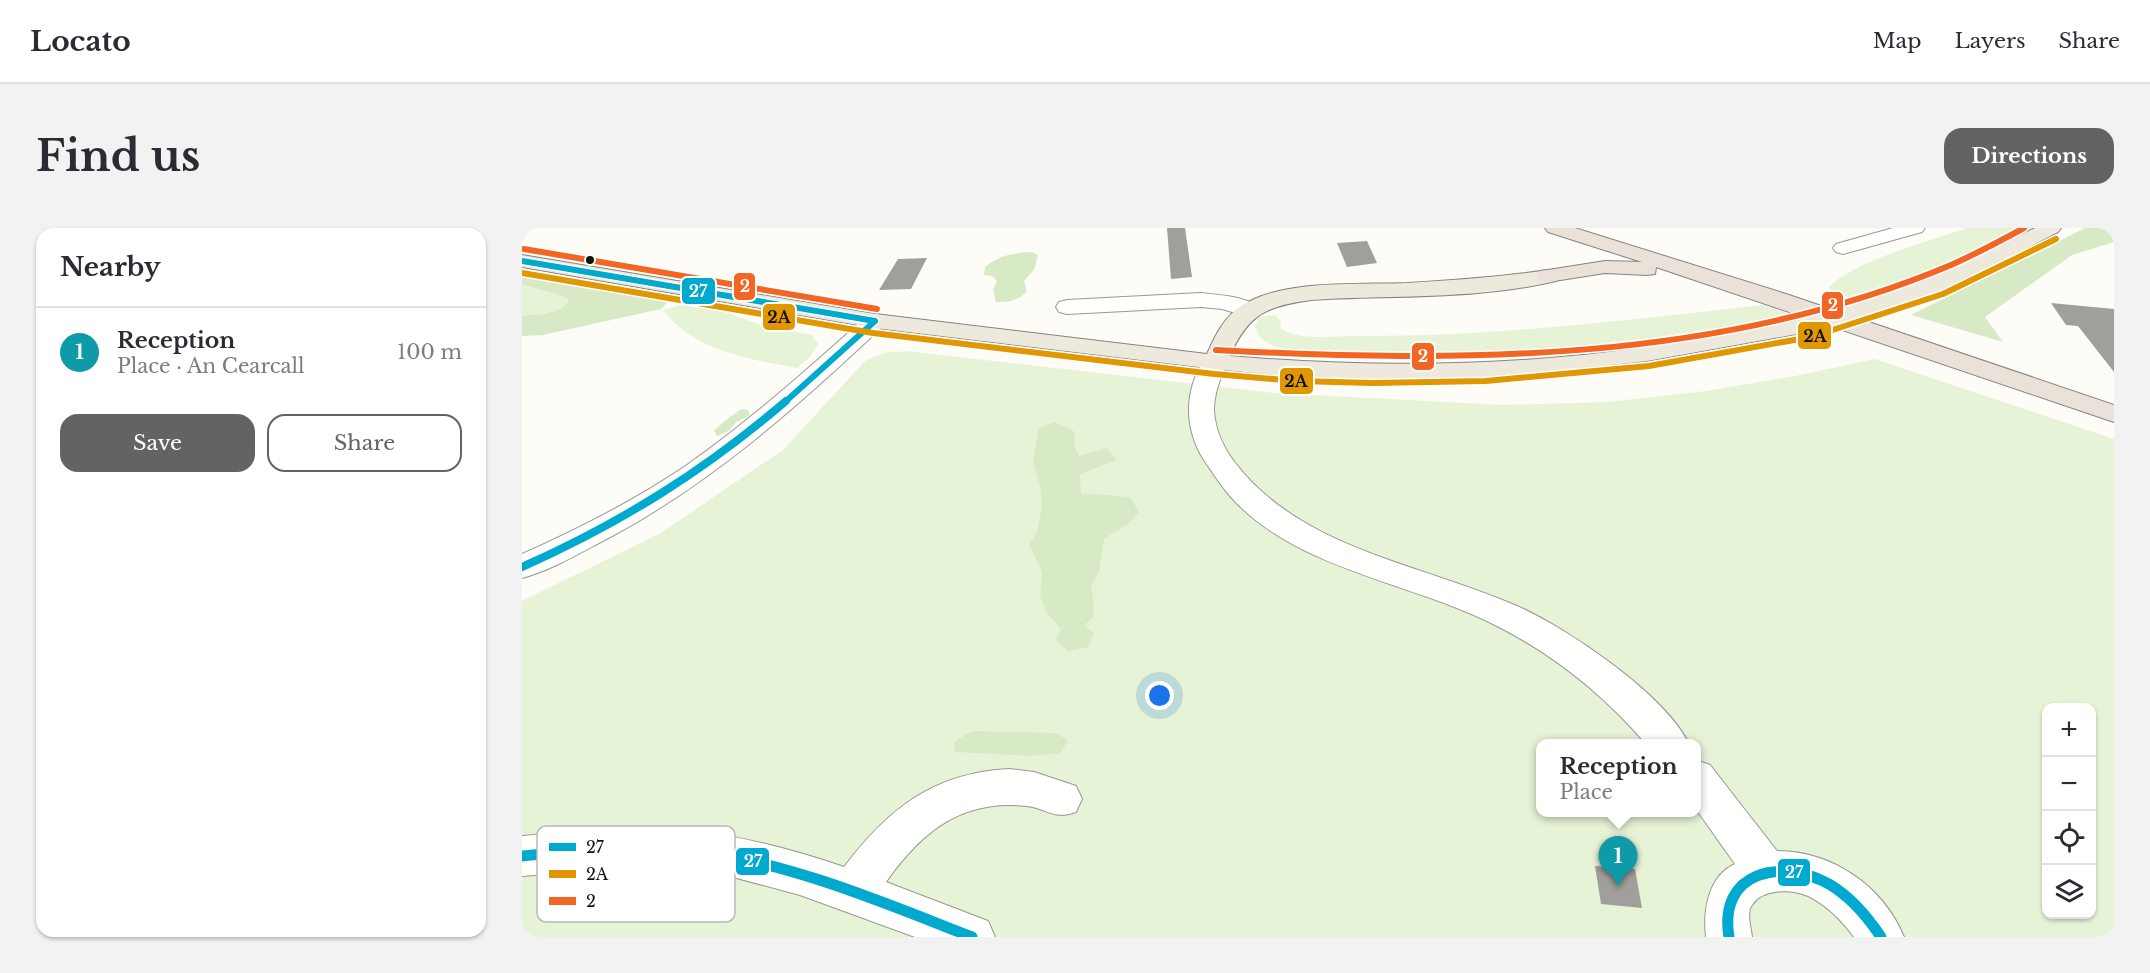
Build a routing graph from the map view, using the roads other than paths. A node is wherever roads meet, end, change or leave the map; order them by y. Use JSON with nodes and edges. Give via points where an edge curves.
{"nodes":[{"id":1,"x":1538,"y":228,"type":"edge"},
{"id":2,"x":1555,"y":228,"type":"edge"},
{"id":3,"x":1602,"y":228,"type":"edge"},
{"id":4,"x":1915,"y":228,"type":"edge"},
{"id":5,"x":2051,"y":228,"type":"edge"},
{"id":6,"x":1844,"y":248,"type":"dead end"},
{"id":7,"x":522,"y":261,"type":"edge"},
{"id":8,"x":1548,"y":276,"type":"junction"},
{"id":9,"x":1778,"y":299,"type":"junction"},
{"id":10,"x":1067,"y":307,"type":"dead end"},
{"id":11,"x":1249,"y":310,"type":"junction"},
{"id":12,"x":875,"y":321,"type":"junction"},
{"id":13,"x":1215,"y":362,"type":"junction"},
{"id":14,"x":2114,"y":394,"type":"edge"},
{"id":15,"x":2114,"y":414,"type":"edge"},
{"id":16,"x":522,"y":567,"type":"edge"},
{"id":17,"x":1666,"y":739,"type":"edge"},
{"id":18,"x":1701,"y":784,"type":"edge"},
{"id":19,"x":1061,"y":799,"type":"dead end"},
{"id":20,"x":537,"y":855,"type":"edge"},
{"id":21,"x":522,"y":856,"type":"edge"},
{"id":22,"x":735,"y":859,"type":"edge"},
{"id":23,"x":1766,"y":871,"type":"junction"},
{"id":24,"x":852,"y":893,"type":"junction"},
{"id":25,"x":972,"y":937,"type":"edge"},
{"id":26,"x":1729,"y":937,"type":"edge"},
{"id":27,"x":1881,"y":937,"type":"edge"}],
"edges":[{"from":1,"to":8,"type":"highway","via":[[1566,245],[1568,252],[1567,259]]},
{"from":2,"to":9,"type":"highway"},
{"from":3,"to":14,"type":"highway"},
{"from":4,"to":6,"type":"street"},
{"from":5,"to":13,"type":"main road","bridge":true,"via":[[1939,283],[1903,296],[1808,325],[1647,354],[1486,369],[1373,371]]},
{"from":7,"to":12,"type":"main road"},
{"from":8,"to":9,"type":"highway","via":[[1632,267]]},
{"from":8,"to":11,"type":"main road","via":[[1489,284],[1304,296],[1263,303]]},
{"from":9,"to":15,"type":"highway"},
{"from":10,"to":11,"type":"street","via":[[1201,300]]},
{"from":11,"to":13,"type":"main road","via":[[1229,332]]},
{"from":12,"to":13,"type":"main road"},
{"from":12,"to":16,"type":"street","via":[[805,388],[675,486]]},
{"from":13,"to":17,"type":"street","via":[[1201,409],[1207,441],[1225,473],[1251,500],[1284,525],[1328,548],[1463,596],[1557,644],[1635,704]]},
{"from":18,"to":23,"type":"street"},
{"from":19,"to":24,"type":"street","via":[[1031,789],[1000,788],[963,794],[932,806],[888,845]]},
{"from":20,"to":21,"type":"street"},
{"from":22,"to":24,"type":"street"},
{"from":23,"to":26,"type":"street","via":[[1748,878],[1735,890],[1727,906]]},
{"from":23,"to":27,"type":"street","via":[[1787,870],[1833,887],[1854,903]]},
{"from":24,"to":25,"type":"street"}]}
